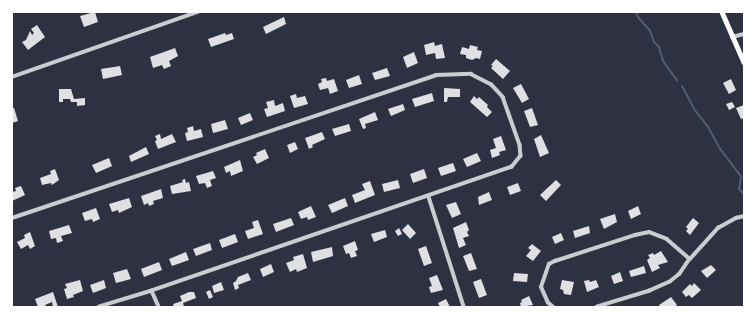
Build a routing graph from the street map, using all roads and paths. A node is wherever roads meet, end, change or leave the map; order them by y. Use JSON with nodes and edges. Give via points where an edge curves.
{"nodes":[{"id":1,"x":198,"y":12,"type":"edge"},
{"id":2,"x":722,"y":12,"type":"edge"},
{"id":3,"x":744,"y":34,"type":"edge"},
{"id":4,"x":732,"y":37,"type":"junction"},
{"id":5,"x":744,"y":62,"type":"edge"},
{"id":6,"x":12,"y":77,"type":"edge"},
{"id":7,"x":429,"y":197,"type":"junction"},
{"id":8,"x":744,"y":216,"type":"edge"},
{"id":9,"x":12,"y":218,"type":"edge"},
{"id":10,"x":690,"y":259,"type":"junction"},
{"id":11,"x":152,"y":291,"type":"junction"},
{"id":12,"x":99,"y":307,"type":"edge"},
{"id":13,"x":159,"y":307,"type":"edge"},
{"id":14,"x":464,"y":307,"type":"edge"},
{"id":15,"x":553,"y":307,"type":"edge"},
{"id":16,"x":597,"y":307,"type":"edge"}],
"edges":[{"from":1,"to":6,"type":"street"},
{"from":2,"to":4,"type":"main road"},
{"from":3,"to":4,"type":"street"},
{"from":4,"to":5,"type":"main road"},
{"from":7,"to":9,"type":"street","via":[[512,167],[521,156],[520,145],[503,97],[491,84],[471,74],[436,75]]},
{"from":7,"to":11,"type":"street"},
{"from":7,"to":14,"type":"street"},
{"from":8,"to":10,"type":"street","via":[[718,228]]},
{"from":10,"to":15,"type":"street","via":[[667,239],[649,232],[555,260],[549,264],[541,287],[548,303]]},
{"from":10,"to":16,"type":"street","via":[[680,274],[670,282],[650,291]]},
{"from":11,"to":12,"type":"street"},
{"from":11,"to":13,"type":"street"}]}
